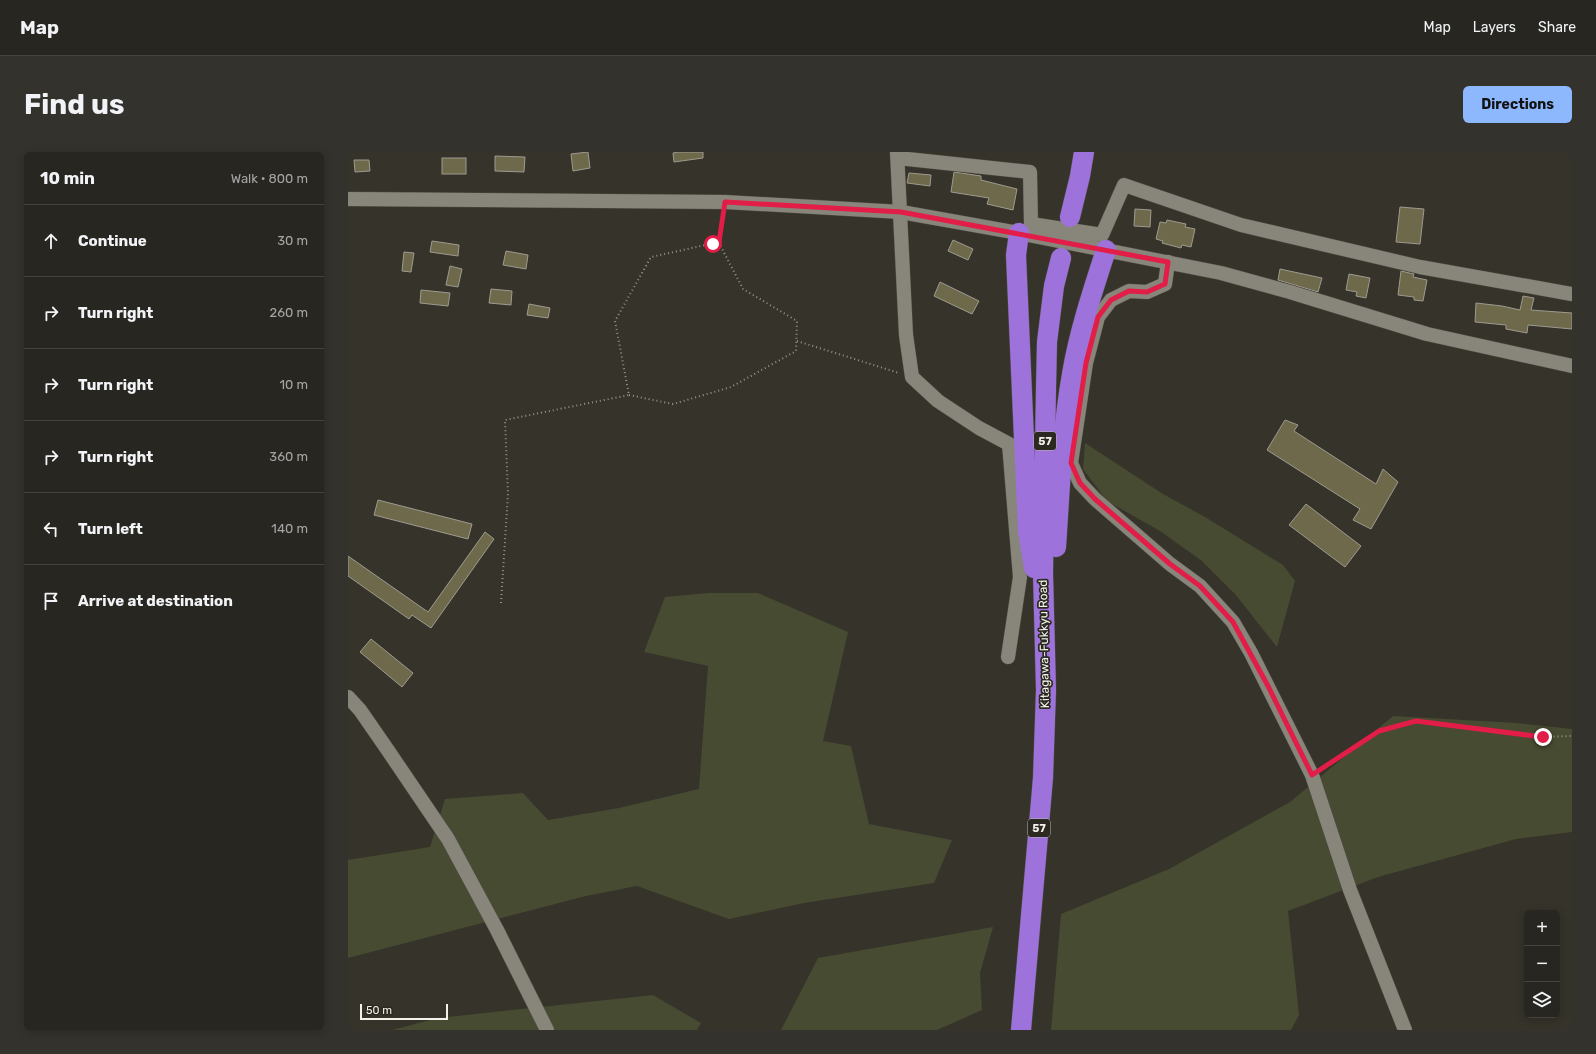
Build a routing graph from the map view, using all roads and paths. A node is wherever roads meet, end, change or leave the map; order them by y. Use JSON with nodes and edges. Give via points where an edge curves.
{"nodes":[{"id":1,"x":1084,"y":152,"type":"edge"},
{"id":2,"x":898,"y":155,"type":"edge"},
{"id":3,"x":348,"y":199,"type":"edge"},
{"id":4,"x":725,"y":202,"type":"junction"},
{"id":5,"x":901,"y":212,"type":"junction"},
{"id":6,"x":1070,"y":217,"type":"dead end"},
{"id":7,"x":1019,"y":233,"type":"junction"},
{"id":8,"x":719,"y":242,"type":"junction"},
{"id":9,"x":1106,"y":250,"type":"junction"},
{"id":10,"x":1060,"y":258,"type":"dead end"},
{"id":11,"x":1168,"y":262,"type":"junction"},
{"id":12,"x":1572,"y":294,"type":"edge"},
{"id":13,"x":796,"y":341,"type":"junction"},
{"id":14,"x":1572,"y":366,"type":"edge"},
{"id":15,"x":912,"y":377,"type":"junction"},
{"id":16,"x":629,"y":395,"type":"junction"},
{"id":17,"x":501,"y":603,"type":"dead end"},
{"id":18,"x":1044,"y":625,"type":"junction"},
{"id":19,"x":1008,"y":657,"type":"dead end"},
{"id":20,"x":348,"y":697,"type":"edge"},
{"id":21,"x":1572,"y":736,"type":"edge"},
{"id":22,"x":1312,"y":775,"type":"junction"},
{"id":23,"x":546,"y":1030,"type":"edge"},
{"id":24,"x":1021,"y":1030,"type":"edge"},
{"id":25,"x":1406,"y":1030,"type":"edge"}],
"edges":[{"from":1,"to":6,"type":"highway"},
{"from":2,"to":5,"type":"street"},
{"from":2,"to":12,"type":"street","via":[[1030,172],[1031,224],[1102,235],[1124,185],[1241,225],[1420,267]]},
{"from":3,"to":4,"type":"street"},
{"from":4,"to":5,"type":"street"},
{"from":4,"to":8,"type":"path"},
{"from":5,"to":7,"type":"street"},
{"from":5,"to":15,"type":"street","via":[[906,335]]},
{"from":7,"to":9,"type":"street"},
{"from":7,"to":18,"type":"highway","via":[[1016,255],[1028,531]]},
{"from":8,"to":13,"type":"path","via":[[743,289],[797,321]]},
{"from":8,"to":16,"type":"path","via":[[651,257],[615,321]]},
{"from":9,"to":11,"type":"street"},
{"from":9,"to":18,"type":"highway","via":[[1072,373],[1062,456],[1055,568]]},
{"from":10,"to":18,"type":"highway","name":"Kitagawa-Fukkyu Road","number":"57","via":[[1047,342]]},
{"from":11,"to":14,"type":"street","via":[[1290,292],[1427,334]]},
{"from":11,"to":22,"type":"street","via":[[1165,284],[1147,292],[1129,291],[1111,300],[1098,317],[1086,363],[1071,463],[1080,483],[1095,499],[1170,564],[1200,586],[1233,622],[1265,679]]},
{"from":13,"to":15,"type":"path"},
{"from":13,"to":16,"type":"path","via":[[796,351],[731,387],[673,404]]},
{"from":15,"to":19,"type":"street","via":[[938,401],[1008,444],[1020,577]]},
{"from":16,"to":17,"type":"path","via":[[505,420],[508,494]]},
{"from":18,"to":24,"type":"highway","name":"Kitagawa-Fukkyu Road","number":"57","via":[[1046,690],[1043,778]]},
{"from":20,"to":23,"type":"street","via":[[376,732],[448,839],[497,930]]},
{"from":21,"to":22,"type":"path","via":[[1543,737],[1416,721],[1379,731]]},
{"from":22,"to":25,"type":"street","via":[[1350,890]]}]}
